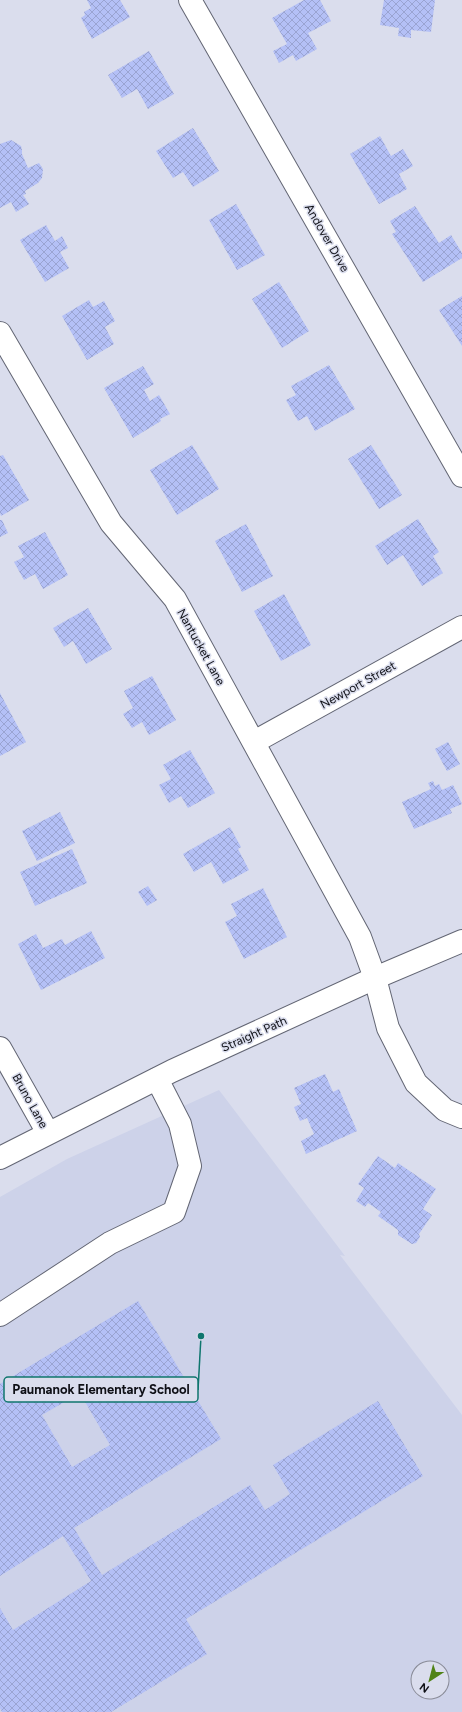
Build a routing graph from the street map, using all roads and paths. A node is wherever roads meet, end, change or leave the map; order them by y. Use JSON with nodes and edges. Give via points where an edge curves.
{"nodes":[{"id":1,"x":190,"y":0,"type":"edge"},
{"id":2,"x":0,"y":333,"type":"edge"},
{"id":3,"x":462,"y":476,"type":"edge"},
{"id":4,"x":462,"y":627,"type":"edge"},
{"id":5,"x":254,"y":742,"type":"junction"},
{"id":6,"x":462,"y":941,"type":"edge"},
{"id":7,"x":375,"y":978,"type":"junction"},
{"id":8,"x":0,"y":1048,"type":"edge"},
{"id":9,"x":157,"y":1078,"type":"junction"},
{"id":10,"x":462,"y":1117,"type":"edge"},
{"id":11,"x":48,"y":1133,"type":"junction"},
{"id":12,"x":0,"y":1158,"type":"edge"},
{"id":13,"x":0,"y":1315,"type":"edge"}],
"edges":[{"from":1,"to":3,"type":"street","name":"Andover Drive"},
{"from":2,"to":5,"type":"street","name":"Nantucket Lane","via":[[111,523],[175,599]]},
{"from":4,"to":5,"type":"street","name":"Newport Street"},
{"from":5,"to":7,"type":"street","name":"Nantucket Lane","via":[[360,937]]},
{"from":6,"to":7,"type":"street","name":"Straight Path"},
{"from":7,"to":9,"type":"street","name":"Straight Path"},
{"from":7,"to":10,"type":"street","name":"Nantucket Lane","via":[[388,1028],[416,1083],[445,1110]]},
{"from":8,"to":11,"type":"street","name":"Bruno Lane"},
{"from":9,"to":11,"type":"street","name":"Straight Path"},
{"from":9,"to":13,"type":"street","via":[[180,1124],[190,1166],[174,1212],[110,1243]]},
{"from":11,"to":12,"type":"street","name":"Straight Path"}]}
